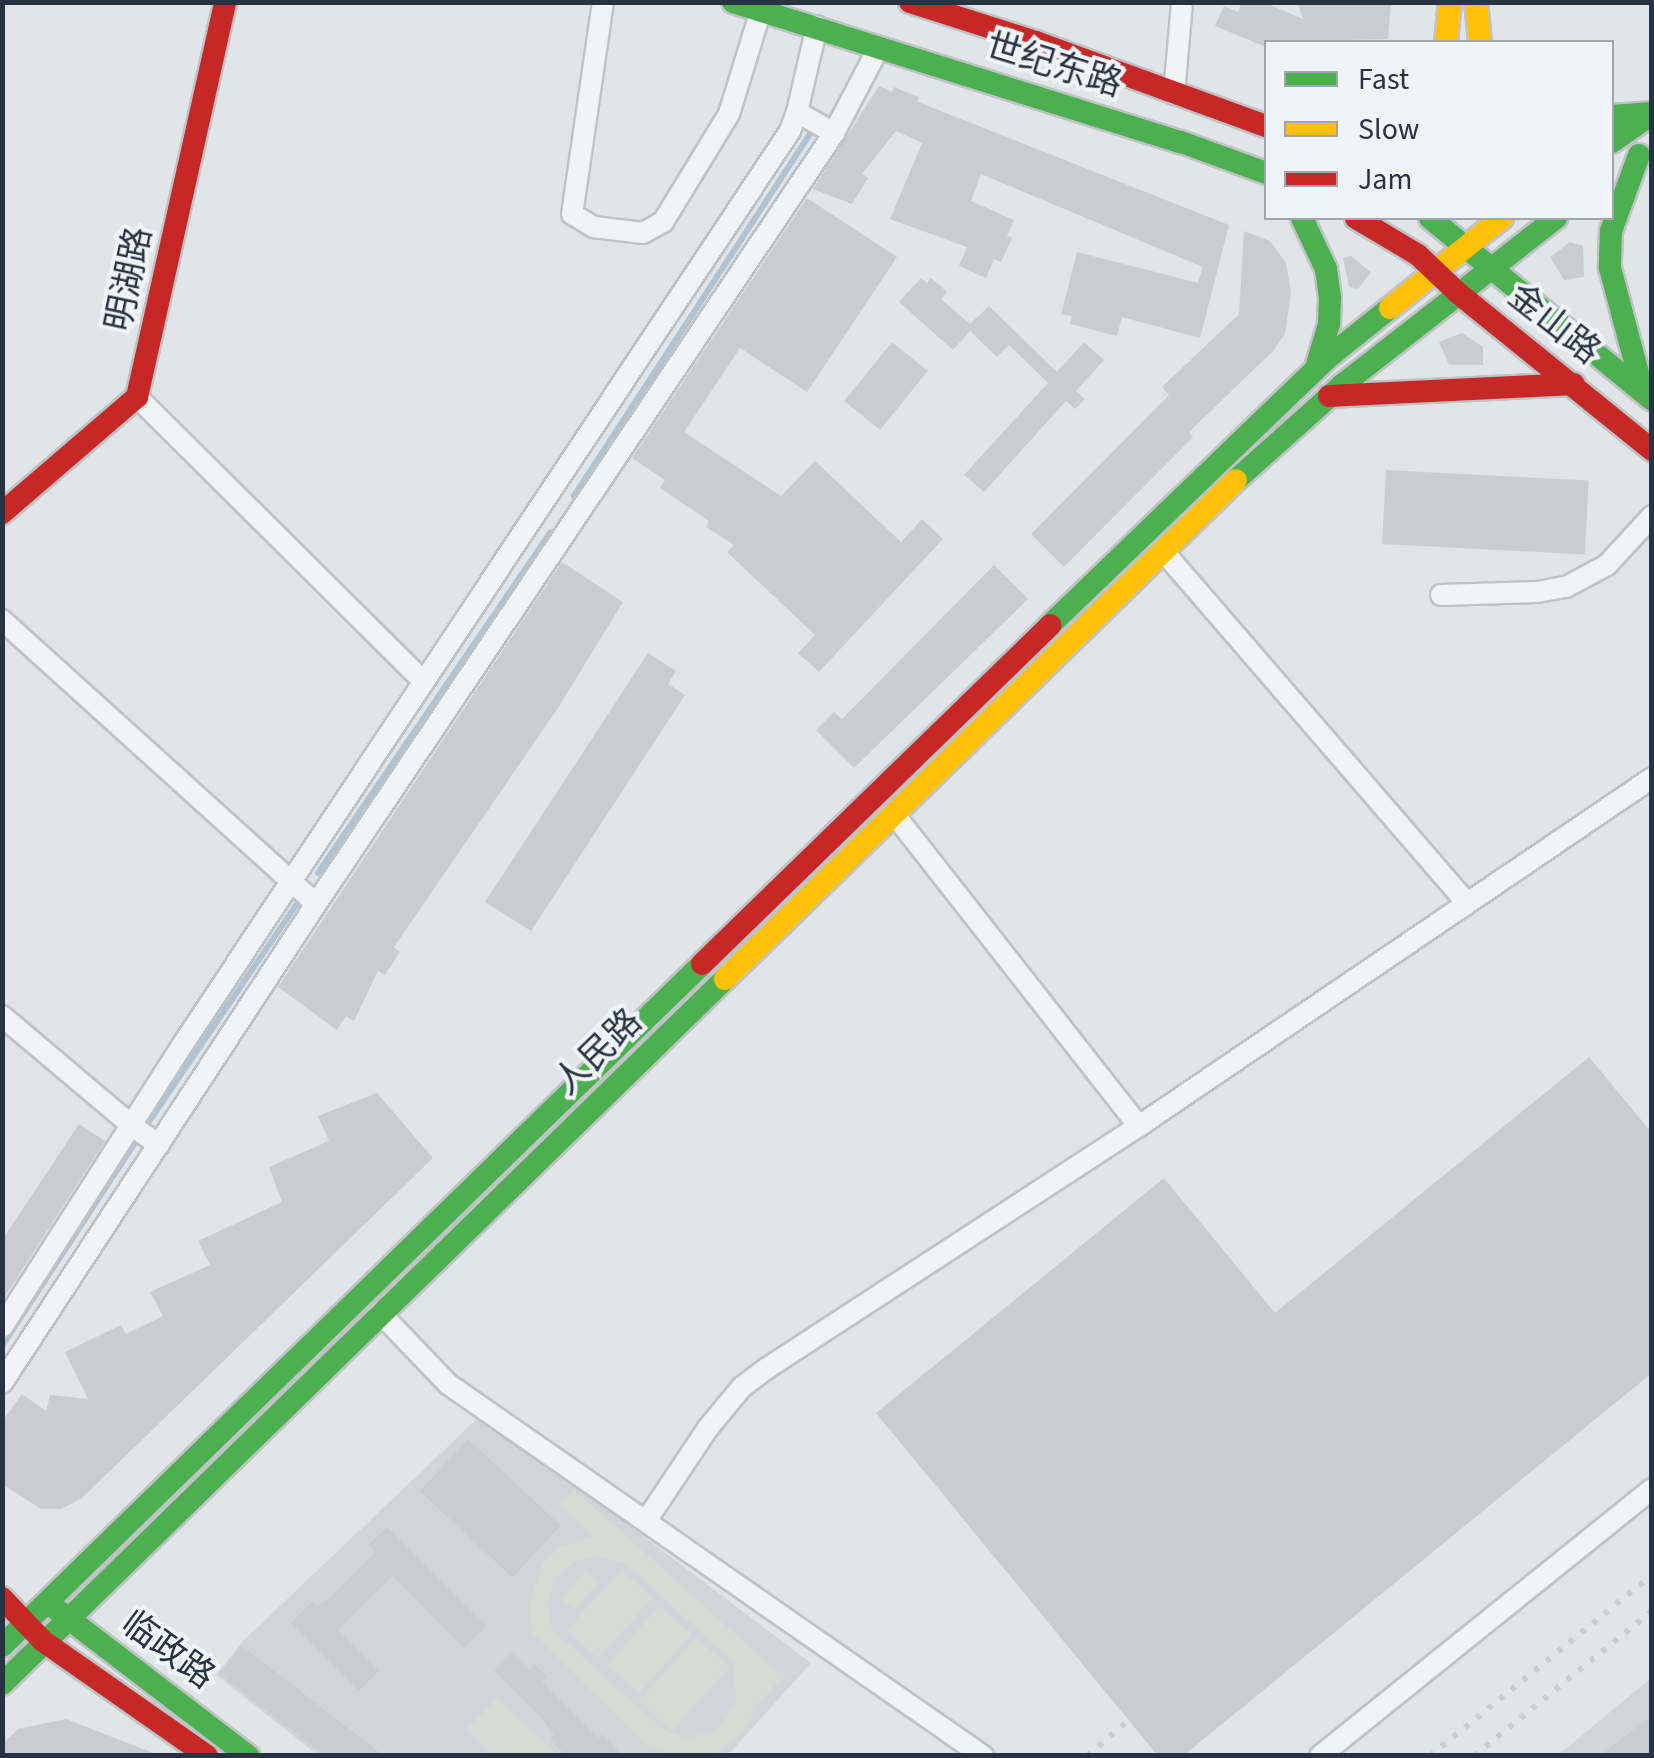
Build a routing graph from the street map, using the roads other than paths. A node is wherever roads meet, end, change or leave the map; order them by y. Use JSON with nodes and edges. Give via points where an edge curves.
{"nodes":[{"id":1,"x":225,"y":2,"type":"edge"},
{"id":2,"x":602,"y":2,"type":"edge"},
{"id":3,"x":734,"y":2,"type":"edge"},
{"id":4,"x":910,"y":2,"type":"edge"},
{"id":5,"x":1182,"y":2,"type":"edge"},
{"id":6,"x":1450,"y":2,"type":"edge"},
{"id":7,"x":1476,"y":2,"type":"edge"},
{"id":8,"x":760,"y":10,"type":"junction"},
{"id":9,"x":816,"y":26,"type":"junction"},
{"id":10,"x":1446,"y":40,"type":"edge"},
{"id":11,"x":1480,"y":40,"type":"edge"},
{"id":12,"x":880,"y":47,"type":"junction"},
{"id":13,"x":1174,"y":94,"type":"junction"},
{"id":14,"x":797,"y":112,"type":"junction"},
{"id":15,"x":1652,"y":114,"type":"edge"},
{"id":16,"x":1614,"y":116,"type":"edge"},
{"id":17,"x":1264,"y":125,"type":"edge"},
{"id":18,"x":1614,"y":125,"type":"edge"},
{"id":19,"x":834,"y":132,"type":"junction"},
{"id":20,"x":1614,"y":141,"type":"edge"},
{"id":21,"x":1645,"y":150,"type":"edge"},
{"id":22,"x":1264,"y":172,"type":"edge"},
{"id":23,"x":1614,"y":174,"type":"edge"},
{"id":24,"x":1303,"y":220,"type":"edge"},
{"id":25,"x":1360,"y":220,"type":"edge"},
{"id":26,"x":1433,"y":220,"type":"edge"},
{"id":27,"x":1499,"y":220,"type":"edge"},
{"id":28,"x":1553,"y":220,"type":"edge"},
{"id":29,"x":1465,"y":243,"type":"junction"},
{"id":30,"x":1491,"y":267,"type":"junction"},
{"id":31,"x":1436,"y":269,"type":"junction"},
{"id":32,"x":1458,"y":293,"type":"junction"},
{"id":33,"x":1628,"y":342,"type":"junction"},
{"id":34,"x":1652,"y":362,"type":"edge"},
{"id":35,"x":1316,"y":368,"type":"junction"},
{"id":36,"x":1574,"y":384,"type":"junction"},
{"id":37,"x":1330,"y":396,"type":"junction"},
{"id":38,"x":1647,"y":396,"type":"edge"},
{"id":39,"x":137,"y":397,"type":"junction"},
{"id":40,"x":1652,"y":450,"type":"edge"},
{"id":41,"x":548,"y":500,"type":"junction"},
{"id":42,"x":2,"y":513,"type":"edge"},
{"id":43,"x":1652,"y":516,"type":"edge"},
{"id":44,"x":576,"y":520,"type":"junction"},
{"id":45,"x":1164,"y":551,"type":"junction"},
{"id":46,"x":1441,"y":595,"type":"dead end"},
{"id":47,"x":2,"y":620,"type":"edge"},
{"id":48,"x":424,"y":682,"type":"junction"},
{"id":49,"x":1652,"y":778,"type":"edge"},
{"id":50,"x":894,"y":814,"type":"junction"},
{"id":51,"x":292,"y":881,"type":"junction"},
{"id":52,"x":1468,"y":903,"type":"junction"},
{"id":53,"x":316,"y":904,"type":"junction"},
{"id":54,"x":2,"y":1016,"type":"edge"},
{"id":55,"x":132,"y":1126,"type":"junction"},
{"id":56,"x":1138,"y":1126,"type":"junction"},
{"id":57,"x":159,"y":1144,"type":"junction"},
{"id":58,"x":380,"y":1312,"type":"junction"},
{"id":59,"x":2,"y":1327,"type":"edge"},
{"id":60,"x":2,"y":1383,"type":"edge"},
{"id":61,"x":1652,"y":1489,"type":"edge"},
{"id":62,"x":646,"y":1522,"type":"junction"},
{"id":63,"x":2,"y":1598,"type":"edge"},
{"id":64,"x":46,"y":1600,"type":"junction"},
{"id":65,"x":65,"y":1618,"type":"junction"},
{"id":66,"x":24,"y":1623,"type":"junction"},
{"id":67,"x":43,"y":1641,"type":"junction"},
{"id":68,"x":2,"y":1646,"type":"edge"},
{"id":69,"x":2,"y":1684,"type":"edge"},
{"id":70,"x":207,"y":1756,"type":"edge"},
{"id":71,"x":248,"y":1756,"type":"edge"},
{"id":72,"x":983,"y":1756,"type":"edge"},
{"id":73,"x":1320,"y":1756,"type":"edge"}],
"edges":[{"from":1,"to":39,"type":"main road","name":"明湖路"},
{"from":2,"to":8,"type":"street","via":[[572,214],[594,226],[643,233],[662,222],[729,114]]},
{"from":3,"to":8,"type":"main road","name":"世纪东路"},
{"from":4,"to":13,"type":"main road","name":"世纪东路"},
{"from":5,"to":13,"type":"street"},
{"from":6,"to":10,"type":"main road"},
{"from":7,"to":11,"type":"main road"},
{"from":8,"to":9,"type":"main road","name":"世纪东路"},
{"from":9,"to":12,"type":"main road","name":"世纪东路"},
{"from":9,"to":14,"type":"street"},
{"from":12,"to":19,"type":"street"},
{"from":12,"to":22,"type":"main road","name":"世纪东路"},
{"from":13,"to":17,"type":"main road","name":"世纪东路"},
{"from":14,"to":19,"type":"street"},
{"from":14,"to":41,"type":"street"},
{"from":15,"to":16,"type":"main road"},
{"from":15,"to":18,"type":"main road"},
{"from":15,"to":20,"type":"main road"},
{"from":19,"to":44,"type":"street"},
{"from":21,"to":23,"type":"main road"},
{"from":21,"to":33,"type":"main road","via":[[1610,231],[1612,283]]},
{"from":24,"to":35,"type":"main road","via":[[1326,269],[1330,297]]},
{"from":25,"to":31,"type":"main road","name":"金山路"},
{"from":26,"to":29,"type":"main road","name":"金山路"},
{"from":27,"to":29,"type":"main road","name":"人民路"},
{"from":28,"to":30,"type":"main road","name":"人民路"},
{"from":29,"to":30,"type":"main road","name":"金山路"},
{"from":29,"to":31,"type":"main road","name":"人民路"},
{"from":30,"to":32,"type":"main road","name":"人民路"},
{"from":30,"to":38,"type":"main road","name":"金山路"},
{"from":31,"to":32,"type":"main road","name":"金山路"},
{"from":31,"to":35,"type":"main road","name":"人民路"},
{"from":32,"to":36,"type":"main road","name":"金山路"},
{"from":32,"to":37,"type":"main road","name":"人民路"},
{"from":33,"to":34,"type":"street"},
{"from":33,"to":38,"type":"main road"},
{"from":35,"to":64,"type":"main road","name":"人民路"},
{"from":36,"to":37,"type":"main road"},
{"from":36,"to":40,"type":"main road","name":"金山路"},
{"from":37,"to":45,"type":"main road","name":"人民路"},
{"from":39,"to":42,"type":"main road"},
{"from":39,"to":48,"type":"street"},
{"from":41,"to":44,"type":"street"},
{"from":41,"to":48,"type":"street"},
{"from":43,"to":46,"type":"street","via":[[1607,565],[1566,587]]},
{"from":44,"to":53,"type":"street"},
{"from":45,"to":50,"type":"main road","name":"人民路"},
{"from":45,"to":52,"type":"street"},
{"from":47,"to":51,"type":"street"},
{"from":48,"to":51,"type":"street"},
{"from":49,"to":52,"type":"street"},
{"from":50,"to":56,"type":"street"},
{"from":50,"to":58,"type":"main road","name":"人民路"},
{"from":51,"to":53,"type":"street"},
{"from":51,"to":55,"type":"street"},
{"from":52,"to":56,"type":"street"},
{"from":53,"to":57,"type":"street"},
{"from":54,"to":55,"type":"street"},
{"from":55,"to":57,"type":"street"},
{"from":55,"to":59,"type":"street"},
{"from":56,"to":62,"type":"street","via":[[742,1388]]},
{"from":57,"to":60,"type":"street"},
{"from":58,"to":62,"type":"street","via":[[448,1384]]},
{"from":58,"to":65,"type":"main road","name":"人民路"},
{"from":61,"to":73,"type":"street"},
{"from":62,"to":72,"type":"street"},
{"from":63,"to":66,"type":"main road","name":"临政路"},
{"from":64,"to":65,"type":"main road","name":"临政路"},
{"from":64,"to":66,"type":"main road","name":"人民路"},
{"from":65,"to":67,"type":"main road","name":"人民路"},
{"from":65,"to":71,"type":"main road","name":"临政路"},
{"from":66,"to":67,"type":"main road","name":"临政路"},
{"from":66,"to":68,"type":"main road","name":"人民路"},
{"from":67,"to":69,"type":"main road","name":"人民路"},
{"from":67,"to":70,"type":"main road","name":"临政路"}]}
